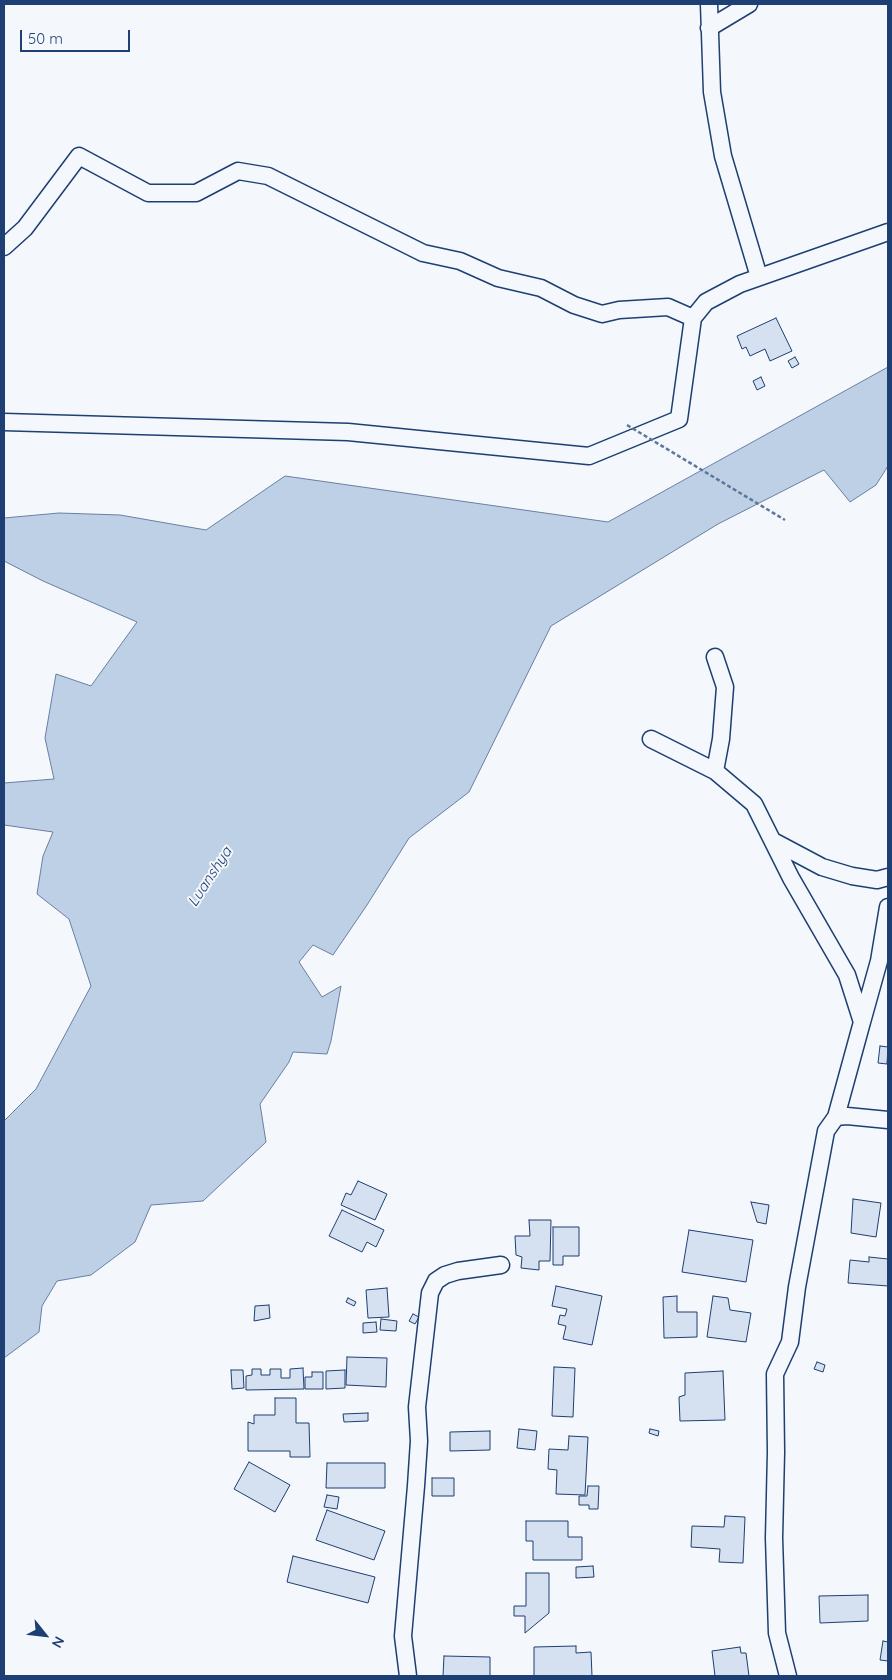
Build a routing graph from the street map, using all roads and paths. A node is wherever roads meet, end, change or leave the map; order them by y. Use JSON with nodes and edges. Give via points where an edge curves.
{"nodes":[{"id":1,"x":709,"y":4,"type":"edge"},
{"id":2,"x":749,"y":4,"type":"edge"},
{"id":3,"x":709,"y":28,"type":"junction"},
{"id":4,"x":888,"y":232,"type":"edge"},
{"id":5,"x":4,"y":247,"type":"edge"},
{"id":6,"x":759,"y":277,"type":"junction"},
{"id":7,"x":693,"y":318,"type":"junction"},
{"id":8,"x":4,"y":422,"type":"edge"},
{"id":9,"x":627,"y":425,"type":"dead end"},
{"id":10,"x":785,"y":520,"type":"dead end"},
{"id":11,"x":715,"y":657,"type":"dead end"},
{"id":12,"x":650,"y":739,"type":"dead end"},
{"id":13,"x":715,"y":771,"type":"junction"},
{"id":14,"x":773,"y":841,"type":"junction"},
{"id":15,"x":888,"y":877,"type":"edge"},
{"id":16,"x":888,"y":907,"type":"edge"},
{"id":17,"x":862,"y":1022,"type":"junction"},
{"id":18,"x":836,"y":1117,"type":"junction"},
{"id":19,"x":888,"y":1120,"type":"edge"},
{"id":20,"x":501,"y":1264,"type":"dead end"},
{"id":21,"x":408,"y":1676,"type":"edge"},
{"id":22,"x":788,"y":1676,"type":"edge"}],
"edges":[{"from":1,"to":3,"type":"street"},
{"from":2,"to":3,"type":"street"},
{"from":3,"to":6,"type":"street","via":[[712,92],[723,156]]},
{"from":4,"to":6,"type":"street"},
{"from":5,"to":7,"type":"street","via":[[25,228],[79,156],[148,192],[196,193],[238,171],[268,176],[423,253],[460,261],[498,278],[541,288],[574,305],[602,314],[668,307]]},
{"from":6,"to":7,"type":"street","via":[[706,302]]},
{"from":7,"to":8,"type":"street","via":[[679,419],[589,456],[348,432]]},
{"from":9,"to":10,"type":"path","bridge":true},
{"from":11,"to":13,"type":"street","via":[[725,687]]},
{"from":12,"to":13,"type":"street"},
{"from":13,"to":14,"type":"street","via":[[754,804]]},
{"from":14,"to":15,"type":"street","via":[[822,868],[877,880]]},
{"from":14,"to":17,"type":"street","via":[[847,974]]},
{"from":16,"to":17,"type":"street","via":[[879,960]]},
{"from":17,"to":18,"type":"street"},
{"from":18,"to":19,"type":"street"},
{"from":18,"to":22,"type":"street","via":[[826,1131],[798,1279],[790,1342],[775,1374],[776,1633]]},
{"from":20,"to":21,"type":"street","via":[[445,1275],[430,1293],[417,1407],[419,1441],[403,1636]]}]}
